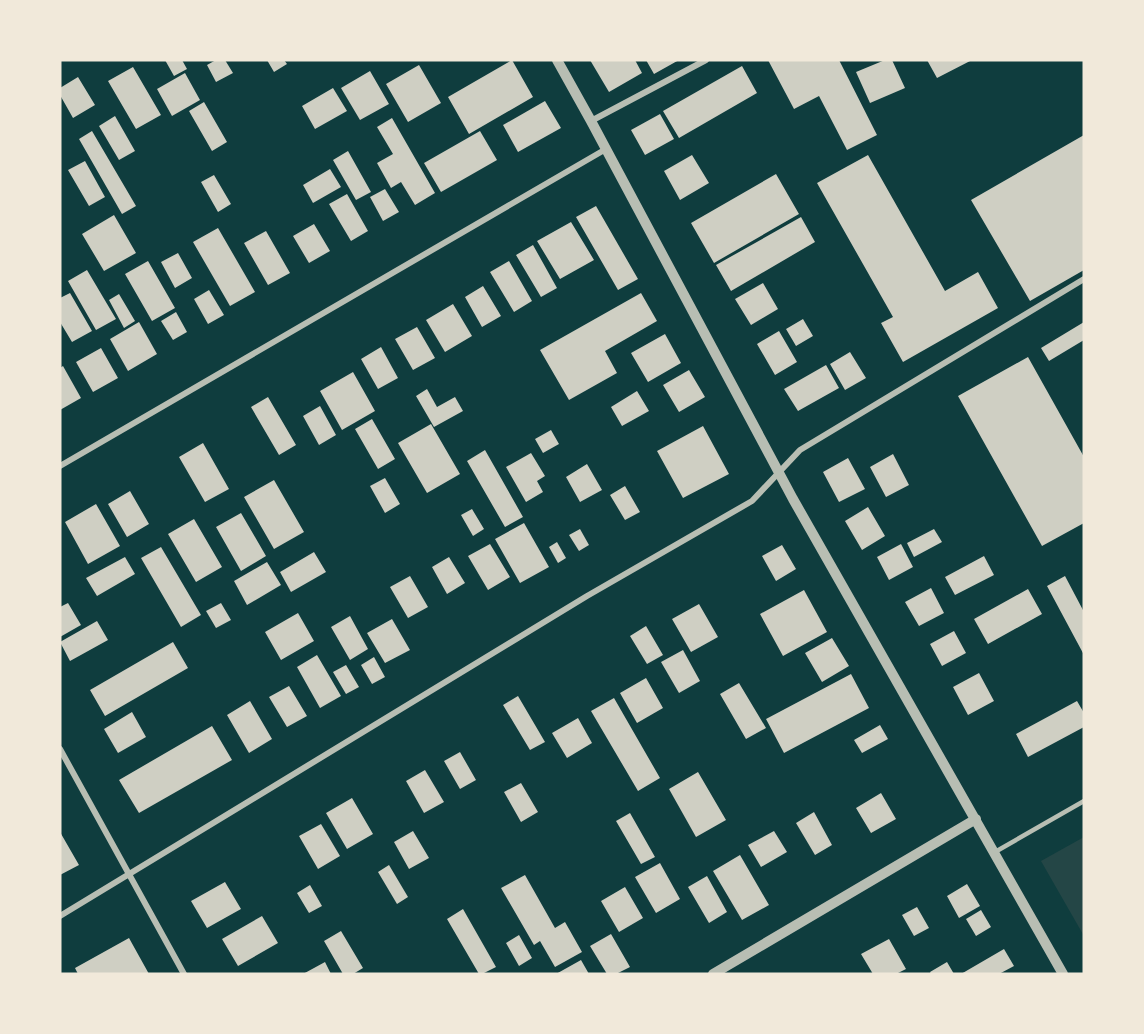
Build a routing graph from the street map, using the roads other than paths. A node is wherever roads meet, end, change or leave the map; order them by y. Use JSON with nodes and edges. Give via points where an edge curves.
{"nodes":[{"id":1,"x":556,"y":60,"type":"edge"},
{"id":2,"x":706,"y":60,"type":"edge"},
{"id":3,"x":591,"y":121,"type":"junction"},
{"id":4,"x":606,"y":148,"type":"junction"},
{"id":5,"x":1084,"y":279,"type":"edge"},
{"id":6,"x":60,"y":466,"type":"edge"},
{"id":7,"x":780,"y":472,"type":"junction"},
{"id":8,"x":60,"y":748,"type":"edge"},
{"id":9,"x":1084,"y":801,"type":"edge"},
{"id":10,"x":976,"y":819,"type":"junction"},
{"id":11,"x":995,"y":852,"type":"junction"},
{"id":12,"x":129,"y":874,"type":"junction"},
{"id":13,"x":60,"y":915,"type":"edge"},
{"id":14,"x":184,"y":974,"type":"edge"},
{"id":15,"x":713,"y":974,"type":"edge"},
{"id":16,"x":1063,"y":974,"type":"edge"}],
"edges":[{"from":1,"to":3,"type":"street"},
{"from":2,"to":3,"type":"street"},
{"from":3,"to":4,"type":"street"},
{"from":4,"to":6,"type":"street"},
{"from":4,"to":7,"type":"street"},
{"from":5,"to":7,"type":"street","via":[[801,450]]},
{"from":7,"to":10,"type":"street"},
{"from":7,"to":12,"type":"street","via":[[752,501],[587,596]]},
{"from":8,"to":12,"type":"street"},
{"from":9,"to":11,"type":"lane"},
{"from":10,"to":11,"type":"street"},
{"from":10,"to":15,"type":"street"},
{"from":11,"to":16,"type":"street"},
{"from":12,"to":13,"type":"street"},
{"from":12,"to":14,"type":"street"}]}
